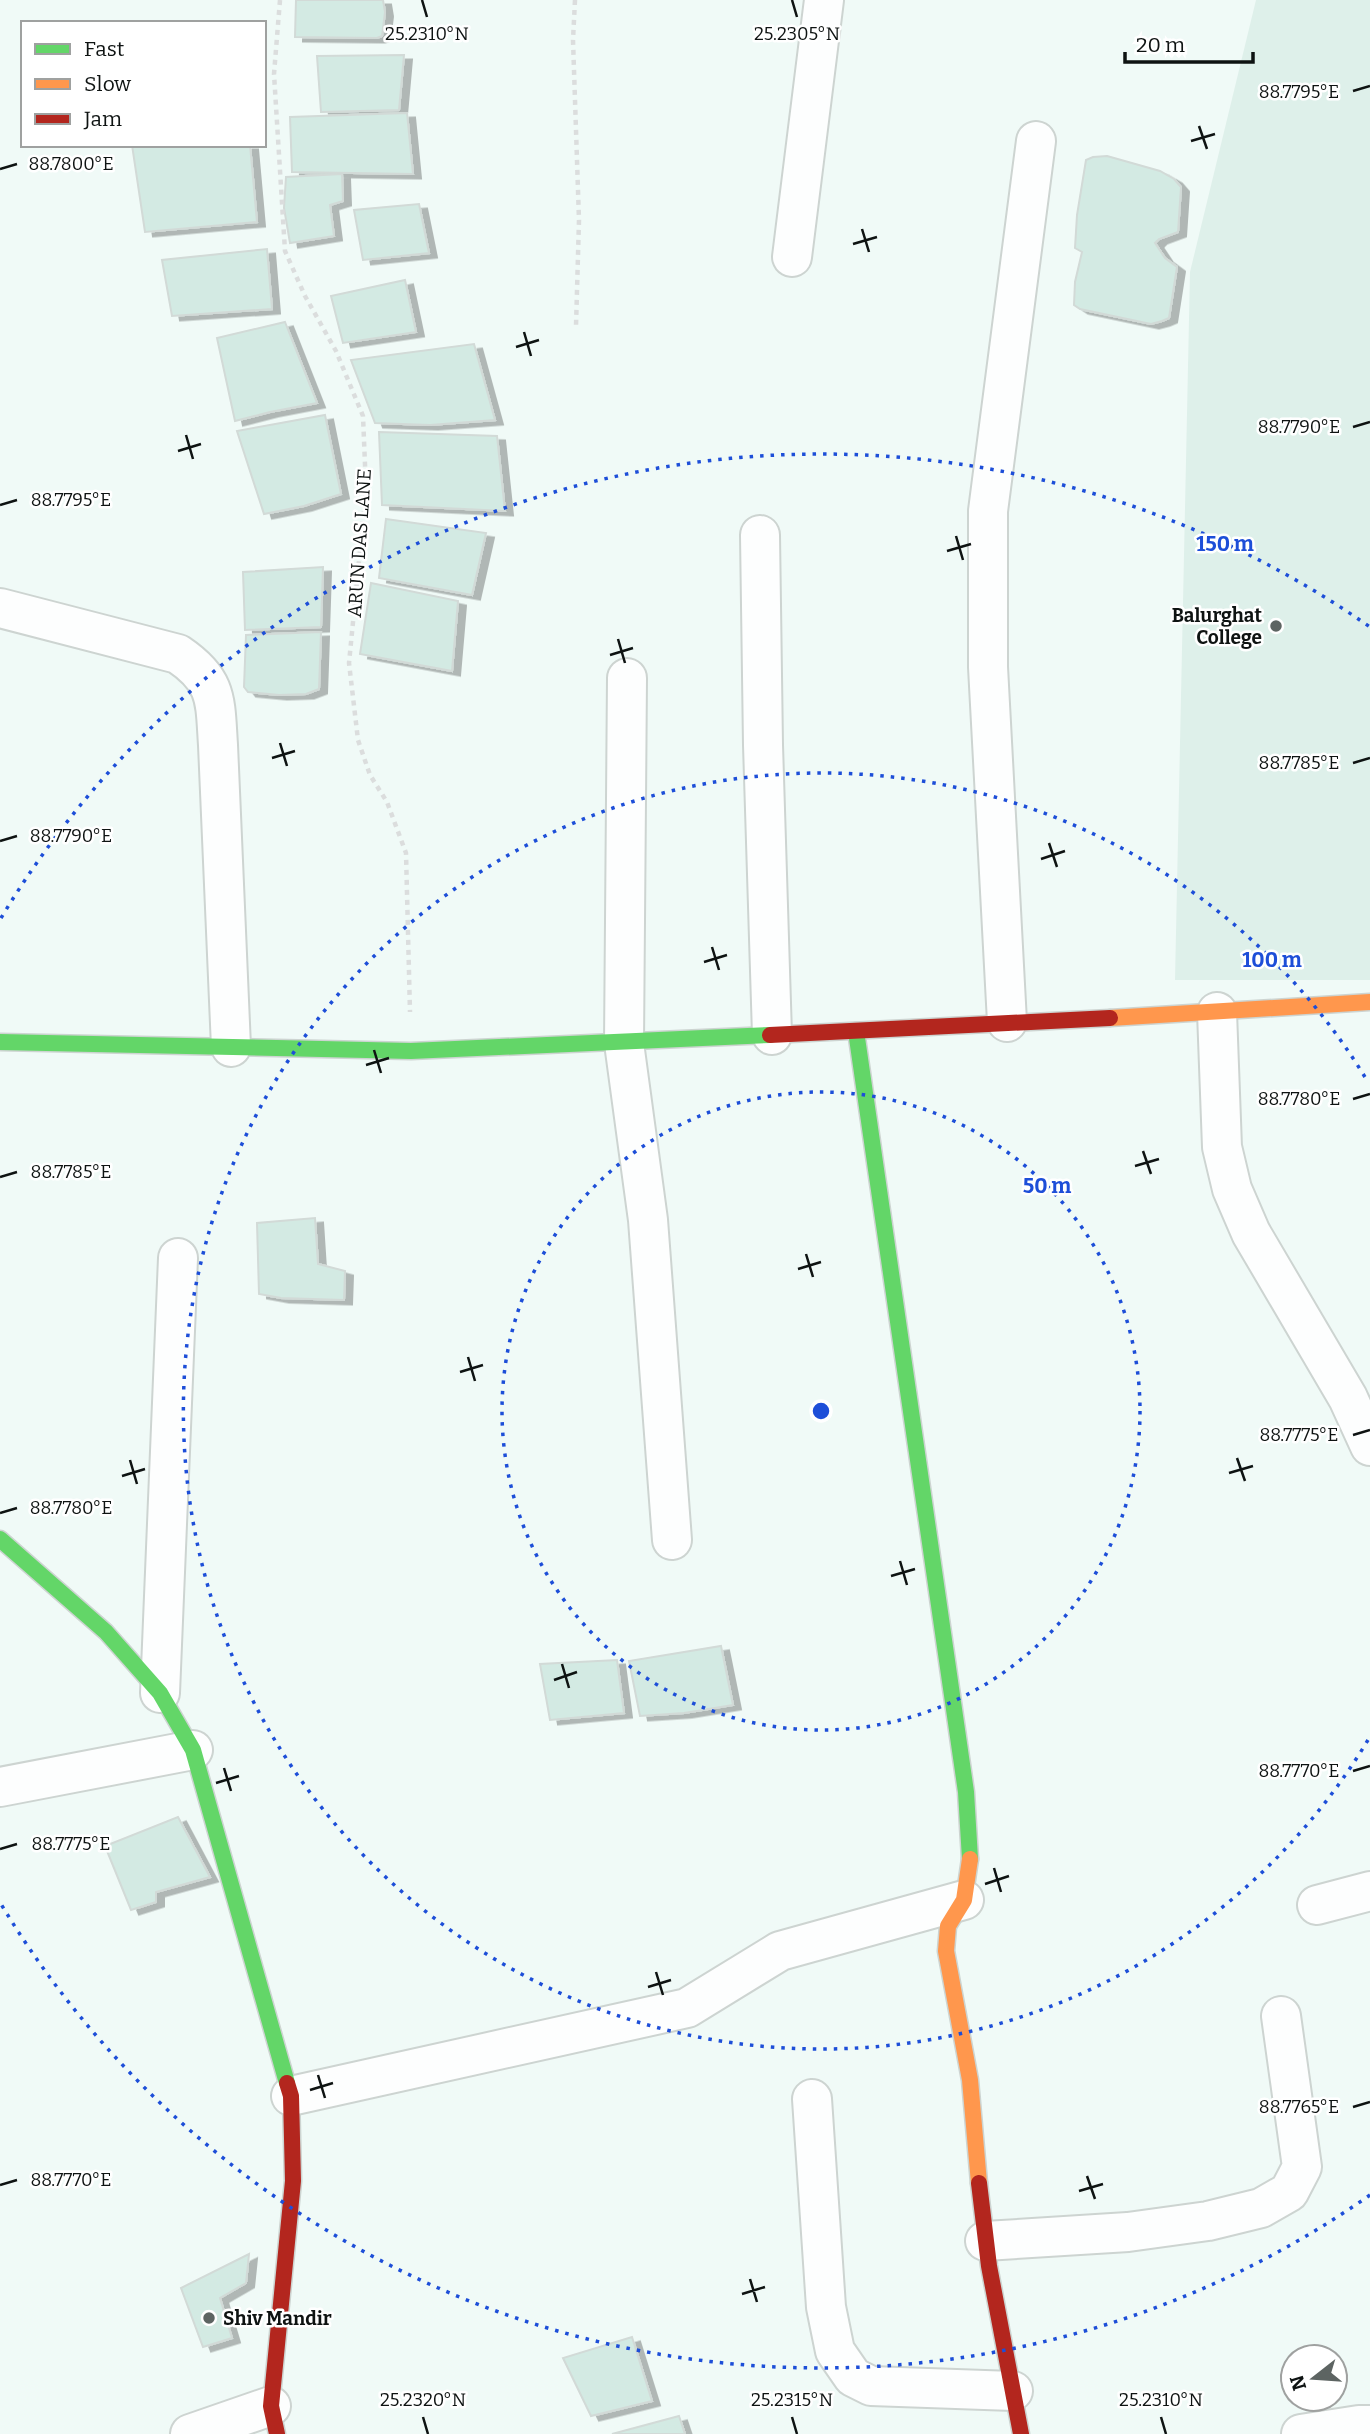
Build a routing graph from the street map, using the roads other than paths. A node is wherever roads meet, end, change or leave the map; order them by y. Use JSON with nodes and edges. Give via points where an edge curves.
{"nodes":[{"id":1,"x":824,"y":0,"type":"edge"},
{"id":2,"x":1036,"y":141,"type":"dead end"},
{"id":3,"x":792,"y":257,"type":"dead end"},
{"id":4,"x":760,"y":535,"type":"dead end"},
{"id":5,"x":0,"y":608,"type":"edge"},
{"id":6,"x":627,"y":678,"type":"dead end"},
{"id":7,"x":1370,"y":1002,"type":"edge"},
{"id":8,"x":1217,"y":1012,"type":"junction"},
{"id":9,"x":1007,"y":1022,"type":"junction"},
{"id":10,"x":856,"y":1031,"type":"junction"},
{"id":11,"x":772,"y":1035,"type":"junction"},
{"id":12,"x":0,"y":1042,"type":"edge"},
{"id":13,"x":624,"y":1043,"type":"junction"},
{"id":14,"x":231,"y":1047,"type":"junction"},
{"id":15,"x":178,"y":1258,"type":"dead end"},
{"id":16,"x":1370,"y":1446,"type":"edge"},
{"id":17,"x":0,"y":1539,"type":"edge"},
{"id":18,"x":671,"y":1540,"type":"dead end"},
{"id":19,"x":160,"y":1693,"type":"junction"},
{"id":20,"x":193,"y":1750,"type":"junction"},
{"id":21,"x":0,"y":1787,"type":"edge"},
{"id":22,"x":1370,"y":1891,"type":"edge"},
{"id":23,"x":964,"y":1900,"type":"junction"},
{"id":24,"x":1317,"y":1905,"type":"dead end"},
{"id":25,"x":1281,"y":2016,"type":"dead end"},
{"id":26,"x":291,"y":2096,"type":"junction"},
{"id":27,"x":812,"y":2099,"type":"dead end"},
{"id":28,"x":985,"y":2241,"type":"junction"},
{"id":29,"x":1013,"y":2390,"type":"junction"},
{"id":30,"x":274,"y":2420,"type":"edge"},
{"id":31,"x":1370,"y":2425,"type":"edge"},
{"id":32,"x":190,"y":2434,"type":"edge"},
{"id":33,"x":1021,"y":2434,"type":"edge"},
{"id":34,"x":1301,"y":2434,"type":"edge"}],
"edges":[{"from":1,"to":3,"type":"street"},
{"from":2,"to":9,"type":"street","via":[[988,511],[988,667]]},
{"from":4,"to":11,"type":"street"},
{"from":5,"to":14,"type":"street","via":[[178,654],[211,685],[216,706]]},
{"from":6,"to":13,"type":"street"},
{"from":7,"to":8,"type":"street"},
{"from":8,"to":9,"type":"street"},
{"from":8,"to":16,"type":"street","via":[[1222,1147],[1232,1189],[1251,1233],[1348,1398]]},
{"from":9,"to":10,"type":"street"},
{"from":10,"to":11,"type":"street"},
{"from":10,"to":23,"type":"street","via":[[967,1792],[970,1865]]},
{"from":11,"to":13,"type":"street"},
{"from":12,"to":14,"type":"street"},
{"from":13,"to":14,"type":"street","via":[[411,1051]]},
{"from":13,"to":18,"type":"street","via":[[648,1220]]},
{"from":15,"to":19,"type":"street"},
{"from":17,"to":19,"type":"street","via":[[106,1632]]},
{"from":19,"to":20,"type":"street"},
{"from":20,"to":21,"type":"street"},
{"from":20,"to":26,"type":"street"},
{"from":22,"to":24,"type":"street"},
{"from":23,"to":26,"type":"street","via":[[780,1951],[687,2008]]},
{"from":23,"to":28,"type":"street","via":[[948,1926],[946,1951],[970,2080]]},
{"from":25,"to":28,"type":"street","via":[[1302,2167],[1289,2192],[1261,2208],[1208,2221],[1128,2232]]},
{"from":26,"to":30,"type":"street","via":[[293,2181]]},
{"from":27,"to":29,"type":"street","via":[[826,2306],[835,2351],[853,2377],[871,2386]]},
{"from":28,"to":29,"type":"street"},
{"from":29,"to":33,"type":"street"},
{"from":30,"to":32,"type":"street"},
{"from":31,"to":34,"type":"street"}]}
